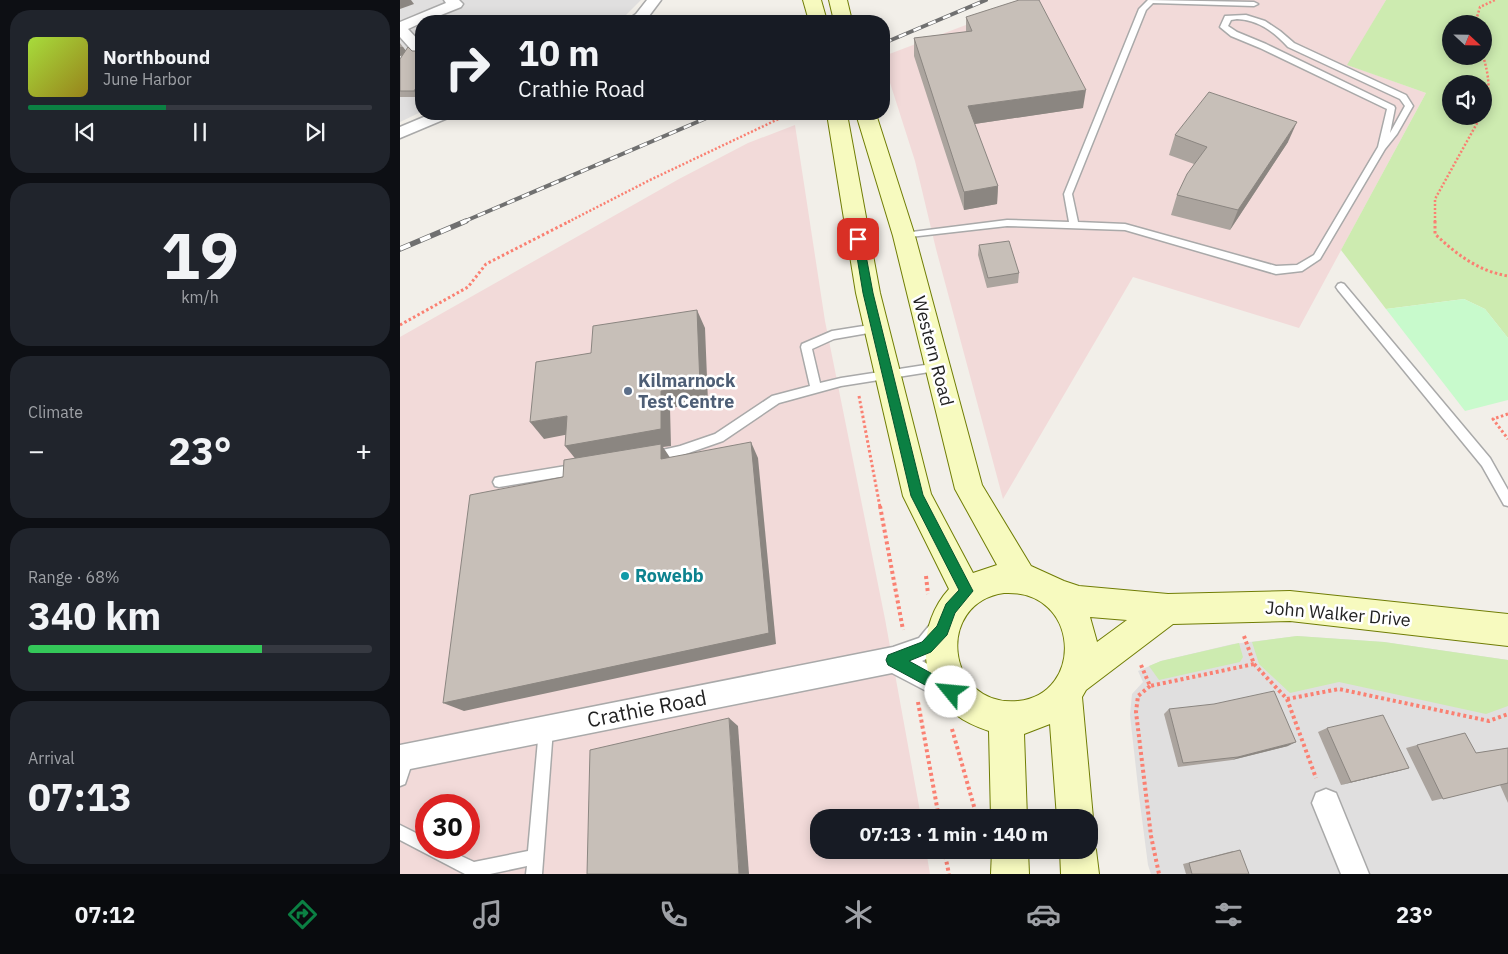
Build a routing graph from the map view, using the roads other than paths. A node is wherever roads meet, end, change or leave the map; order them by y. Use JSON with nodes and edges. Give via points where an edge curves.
{"nodes":[{"id":1,"x":451,"y":0,"type":"edge"},
{"id":2,"x":654,"y":0,"type":"edge"},
{"id":3,"x":812,"y":0,"type":"edge"},
{"id":4,"x":838,"y":0,"type":"edge"},
{"id":5,"x":1254,"y":4,"type":"dead end"},
{"id":6,"x":430,"y":15,"type":"edge"},
{"id":7,"x":643,"y":15,"type":"edge"},
{"id":8,"x":816,"y":15,"type":"edge"},
{"id":9,"x":842,"y":15,"type":"edge"},
{"id":10,"x":415,"y":22,"type":"edge"},
{"id":11,"x":400,"y":28,"type":"edge"},
{"id":12,"x":415,"y":45,"type":"edge"},
{"id":13,"x":430,"y":120,"type":"edge"},
{"id":14,"x":838,"y":120,"type":"edge"},
{"id":15,"x":868,"y":120,"type":"edge"},
{"id":16,"x":400,"y":133,"type":"edge"},
{"id":17,"x":1382,"y":147,"type":"junction"},
{"id":18,"x":1074,"y":224,"type":"junction"},
{"id":19,"x":904,"y":236,"type":"junction"},
{"id":20,"x":1341,"y":287,"type":"dead end"},
{"id":21,"x":876,"y":328,"type":"junction"},
{"id":22,"x":938,"y":368,"type":"junction"},
{"id":23,"x":888,"y":376,"type":"junction"},
{"id":24,"x":816,"y":388,"type":"junction"},
{"id":25,"x":642,"y":458,"type":"edge"},
{"id":26,"x":594,"y":466,"type":"edge"},
{"id":27,"x":499,"y":482,"type":"dead end"},
{"id":28,"x":1508,"y":501,"type":"edge"},
{"id":29,"x":1022,"y":579,"type":"junction"},
{"id":30,"x":966,"y":591,"type":"junction"},
{"id":31,"x":1053,"y":592,"type":"junction"},
{"id":32,"x":1168,"y":609,"type":"junction"},
{"id":33,"x":942,"y":630,"type":"junction"},
{"id":34,"x":1508,"y":630,"type":"edge"},
{"id":35,"x":905,"y":662,"type":"junction"},
{"id":36,"x":1071,"y":686,"type":"junction"},
{"id":37,"x":963,"y":698,"type":"junction"},
{"id":38,"x":1006,"y":718,"type":"junction"},
{"id":39,"x":546,"y":728,"type":"junction"},
{"id":40,"x":402,"y":764,"type":"edge"},
{"id":41,"x":1326,"y":803,"type":"road end"},
{"id":42,"x":1009,"y":809,"type":"edge"},
{"id":43,"x":1075,"y":809,"type":"edge"},
{"id":44,"x":400,"y":832,"type":"edge"},
{"id":45,"x":415,"y":840,"type":"edge"},
{"id":46,"x":535,"y":857,"type":"junction"},
{"id":47,"x":451,"y":859,"type":"edge"},
{"id":48,"x":1010,"y":859,"type":"edge"},
{"id":49,"x":1079,"y":859,"type":"edge"},
{"id":50,"x":534,"y":874,"type":"edge"},
{"id":51,"x":1010,"y":874,"type":"edge"},
{"id":52,"x":1080,"y":874,"type":"edge"},
{"id":53,"x":1355,"y":874,"type":"edge"}],
"edges":[{"from":1,"to":6,"type":"street","via":[[456,4]]},
{"from":2,"to":7,"type":"street"},
{"from":3,"to":8,"type":"main road"},
{"from":4,"to":9,"type":"main road"},
{"from":5,"to":18,"type":"lane","via":[[1152,1],[1143,9],[1068,194]]},
{"from":10,"to":11,"type":"street"},
{"from":11,"to":12,"type":"street"},
{"from":13,"to":16,"type":"street"},
{"from":14,"to":21,"type":"main road"},
{"from":15,"to":19,"type":"main road","name":"Western Road"},
{"from":17,"to":17,"type":"lane","via":[[1392,108],[1234,34],[1224,27],[1228,18],[1241,15],[1256,20],[1279,33],[1291,45],[1403,97],[1410,106]]},
{"from":17,"to":18,"type":"lane","via":[[1318,257],[1306,267],[1276,270],[1124,227]]},
{"from":18,"to":19,"type":"lane","via":[[1006,222]]},
{"from":19,"to":22,"type":"main road","name":"Western Road"},
{"from":20,"to":28,"type":"lane","via":[[1486,462]]},
{"from":21,"to":23,"type":"main road"},
{"from":21,"to":24,"type":"lane","via":[[832,335],[806,347]]},
{"from":22,"to":23,"type":"lane"},
{"from":22,"to":29,"type":"main road","name":"Western Road","via":[[969,489]]},
{"from":23,"to":24,"type":"lane"},
{"from":23,"to":30,"type":"main road","via":[[917,496]]},
{"from":24,"to":25,"type":"lane","via":[[776,399],[719,438],[680,451]]},
{"from":26,"to":27,"type":"lane"},
{"from":29,"to":30,"type":"main road","via":[[1002,577]]},
{"from":29,"to":31,"type":"main road"},
{"from":30,"to":33,"type":"main road","via":[[950,609]]},
{"from":31,"to":32,"type":"main road","name":"John Walker Drive","via":[[1079,601]]},
{"from":31,"to":36,"type":"main road","via":[[1069,609],[1079,630],[1082,654]]},
{"from":32,"to":34,"type":"main road","name":"John Walker Drive","via":[[1290,606]]},
{"from":32,"to":36,"type":"main road"},
{"from":33,"to":35,"type":"street","name":"Crathie Road","via":[[927,648]]},
{"from":33,"to":37,"type":"main road","via":[[941,654],[948,678]]},
{"from":35,"to":37,"type":"street"},
{"from":35,"to":39,"type":"street","name":"Crathie Road"},
{"from":36,"to":38,"type":"main road","via":[[1049,709],[1028,717]]},
{"from":36,"to":43,"type":"main road"},
{"from":37,"to":38,"type":"main road","via":[[983,711]]},
{"from":38,"to":42,"type":"main road"},
{"from":39,"to":40,"type":"street","name":"Crathie Road"},
{"from":39,"to":46,"type":"lane"},
{"from":41,"to":53,"type":"street"},
{"from":44,"to":45,"type":"lane"},
{"from":46,"to":47,"type":"lane","via":[[472,870]]},
{"from":46,"to":50,"type":"lane"},
{"from":48,"to":51,"type":"main road"},
{"from":49,"to":52,"type":"main road"}]}
